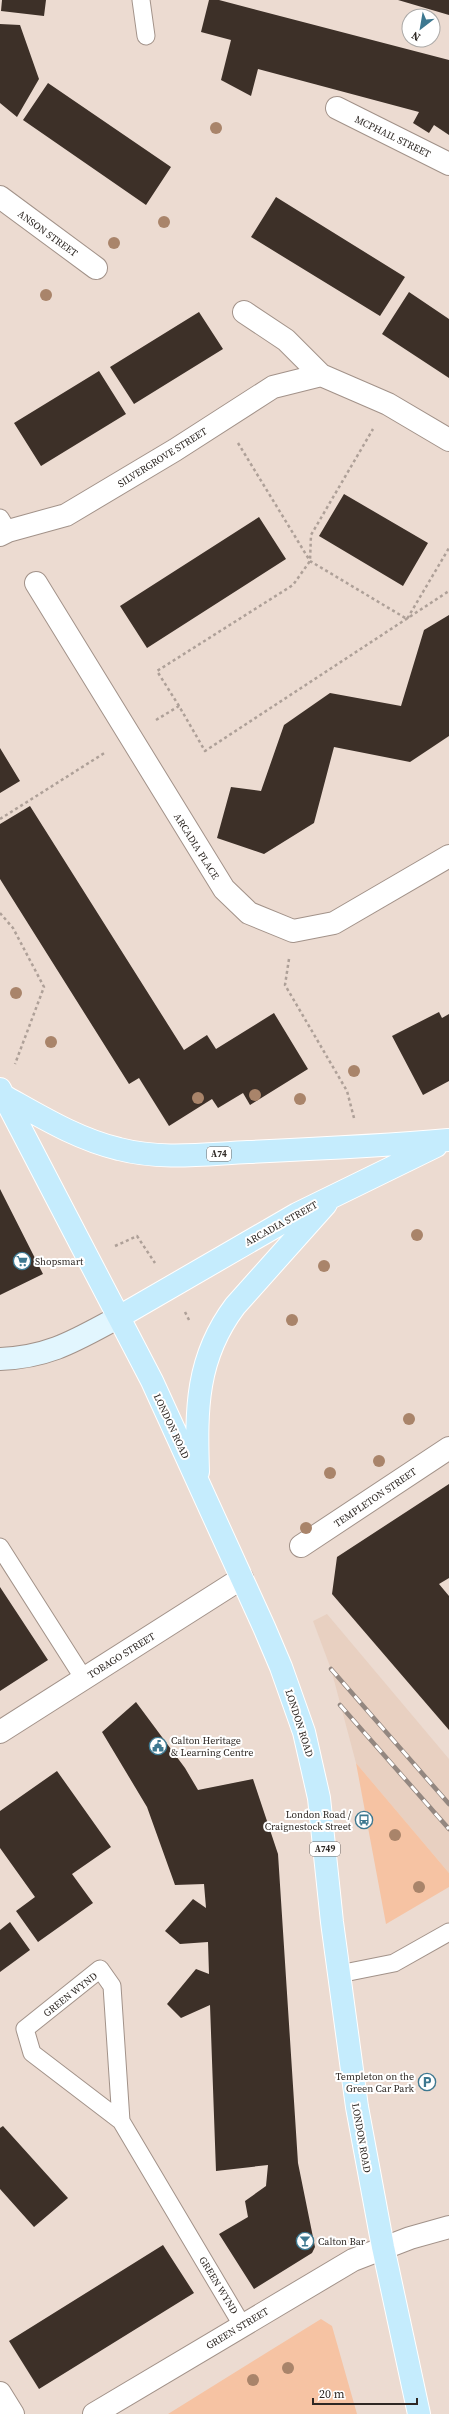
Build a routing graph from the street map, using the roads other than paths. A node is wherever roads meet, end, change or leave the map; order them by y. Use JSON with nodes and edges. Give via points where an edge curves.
{"nodes":[{"id":1,"x":141,"y":0,"type":"edge"},
{"id":2,"x":146,"y":36,"type":"dead end"},
{"id":3,"x":337,"y":108,"type":"dead end"},
{"id":4,"x":449,"y":164,"type":"edge"},
{"id":5,"x":0,"y":197,"type":"edge"},
{"id":6,"x":96,"y":268,"type":"dead end"},
{"id":7,"x":244,"y":312,"type":"dead end"},
{"id":8,"x":321,"y":375,"type":"junction"},
{"id":9,"x":449,"y":440,"type":"edge"},
{"id":10,"x":3,"y":528,"type":"edge"},
{"id":11,"x":36,"y":583,"type":"dead end"},
{"id":12,"x":449,"y":856,"type":"edge"},
{"id":13,"x":2,"y":1093,"type":"edge"},
{"id":14,"x":448,"y":1140,"type":"edge"},
{"id":15,"x":337,"y":1193,"type":"junction"},
{"id":16,"x":119,"y":1318,"type":"junction"},
{"id":17,"x":0,"y":1359,"type":"edge"},
{"id":18,"x":449,"y":1448,"type":"edge"},
{"id":19,"x":198,"y":1482,"type":"junction"},
{"id":20,"x":301,"y":1546,"type":"dead end"},
{"id":21,"x":0,"y":1547,"type":"edge"},
{"id":22,"x":242,"y":1578,"type":"junction"},
{"id":23,"x":84,"y":1678,"type":"junction"},
{"id":24,"x":0,"y":1732,"type":"edge"},
{"id":25,"x":449,"y":1932,"type":"edge"},
{"id":26,"x":339,"y":1974,"type":"junction"},
{"id":27,"x":121,"y":2121,"type":"junction"},
{"id":28,"x":449,"y":2227,"type":"edge"},
{"id":29,"x":383,"y":2247,"type":"junction"},
{"id":30,"x":242,"y":2325,"type":"junction"},
{"id":31,"x":0,"y":2393,"type":"edge"},
{"id":32,"x":13,"y":2414,"type":"edge"},
{"id":33,"x":94,"y":2414,"type":"edge"},
{"id":34,"x":419,"y":2414,"type":"edge"}],
"edges":[{"from":1,"to":2,"type":"lane"},
{"from":3,"to":4,"type":"street","name":"MCPHAIL STREET"},
{"from":5,"to":6,"type":"street","name":"ANSON STREET"},
{"from":7,"to":8,"type":"street","via":[[286,340]]},
{"from":8,"to":9,"type":"street","via":[[388,404]]},
{"from":8,"to":10,"type":"street","name":"SILVERGROVE STREET","via":[[273,387],[66,515]]},
{"from":11,"to":12,"type":"street","name":"ARCADIA PLACE","via":[[224,889],[249,913],[293,931],[334,923]]},
{"from":13,"to":14,"type":"main road","number":"A74","via":[[87,1139],[142,1154],[168,1156],[361,1147]]},
{"from":13,"to":16,"type":"main road","name":"LONDON ROAD"},
{"from":14,"to":15,"type":"main road","name":"ARCADIA STREET","number":"A74"},
{"from":15,"to":16,"type":"main road","name":"ARCADIA STREET","number":"A74","via":[[258,1235]]},
{"from":15,"to":19,"type":"main road","number":"A74","via":[[235,1306],[214,1339],[198,1397]]},
{"from":16,"to":17,"type":"street","via":[[41,1355]]},
{"from":16,"to":19,"type":"main road","name":"LONDON ROAD","number":"A749","via":[[152,1381]]},
{"from":18,"to":20,"type":"street","name":"TEMPLETON STREET"},
{"from":19,"to":22,"type":"main road","name":"LONDON ROAD","number":"A749"},
{"from":21,"to":23,"type":"lane"},
{"from":22,"to":23,"type":"street","name":"TOBAGO STREET"},
{"from":22,"to":26,"type":"main road","name":"LONDON ROAD","number":"A749","via":[[281,1667],[313,1766]]},
{"from":23,"to":24,"type":"street","name":"TOBAGO STREET"},
{"from":25,"to":26,"type":"lane","via":[[394,1963]]},
{"from":26,"to":29,"type":"main road","name":"LONDON ROAD","number":"A749","via":[[357,2107]]},
{"from":27,"to":27,"type":"lane","name":"GREEN WYND","via":[[32,2053],[25,2029],[100,1970],[112,1986]]},
{"from":27,"to":30,"type":"lane","name":"GREEN WYND"},
{"from":28,"to":29,"type":"street","name":"GREEN STREET"},
{"from":29,"to":30,"type":"street","name":"GREEN STREET","via":[[353,2260]]},
{"from":29,"to":34,"type":"main road","name":"LONDON ROAD","number":"A749"},
{"from":30,"to":33,"type":"street","name":"GREEN STREET"},
{"from":31,"to":32,"type":"street"}]}
